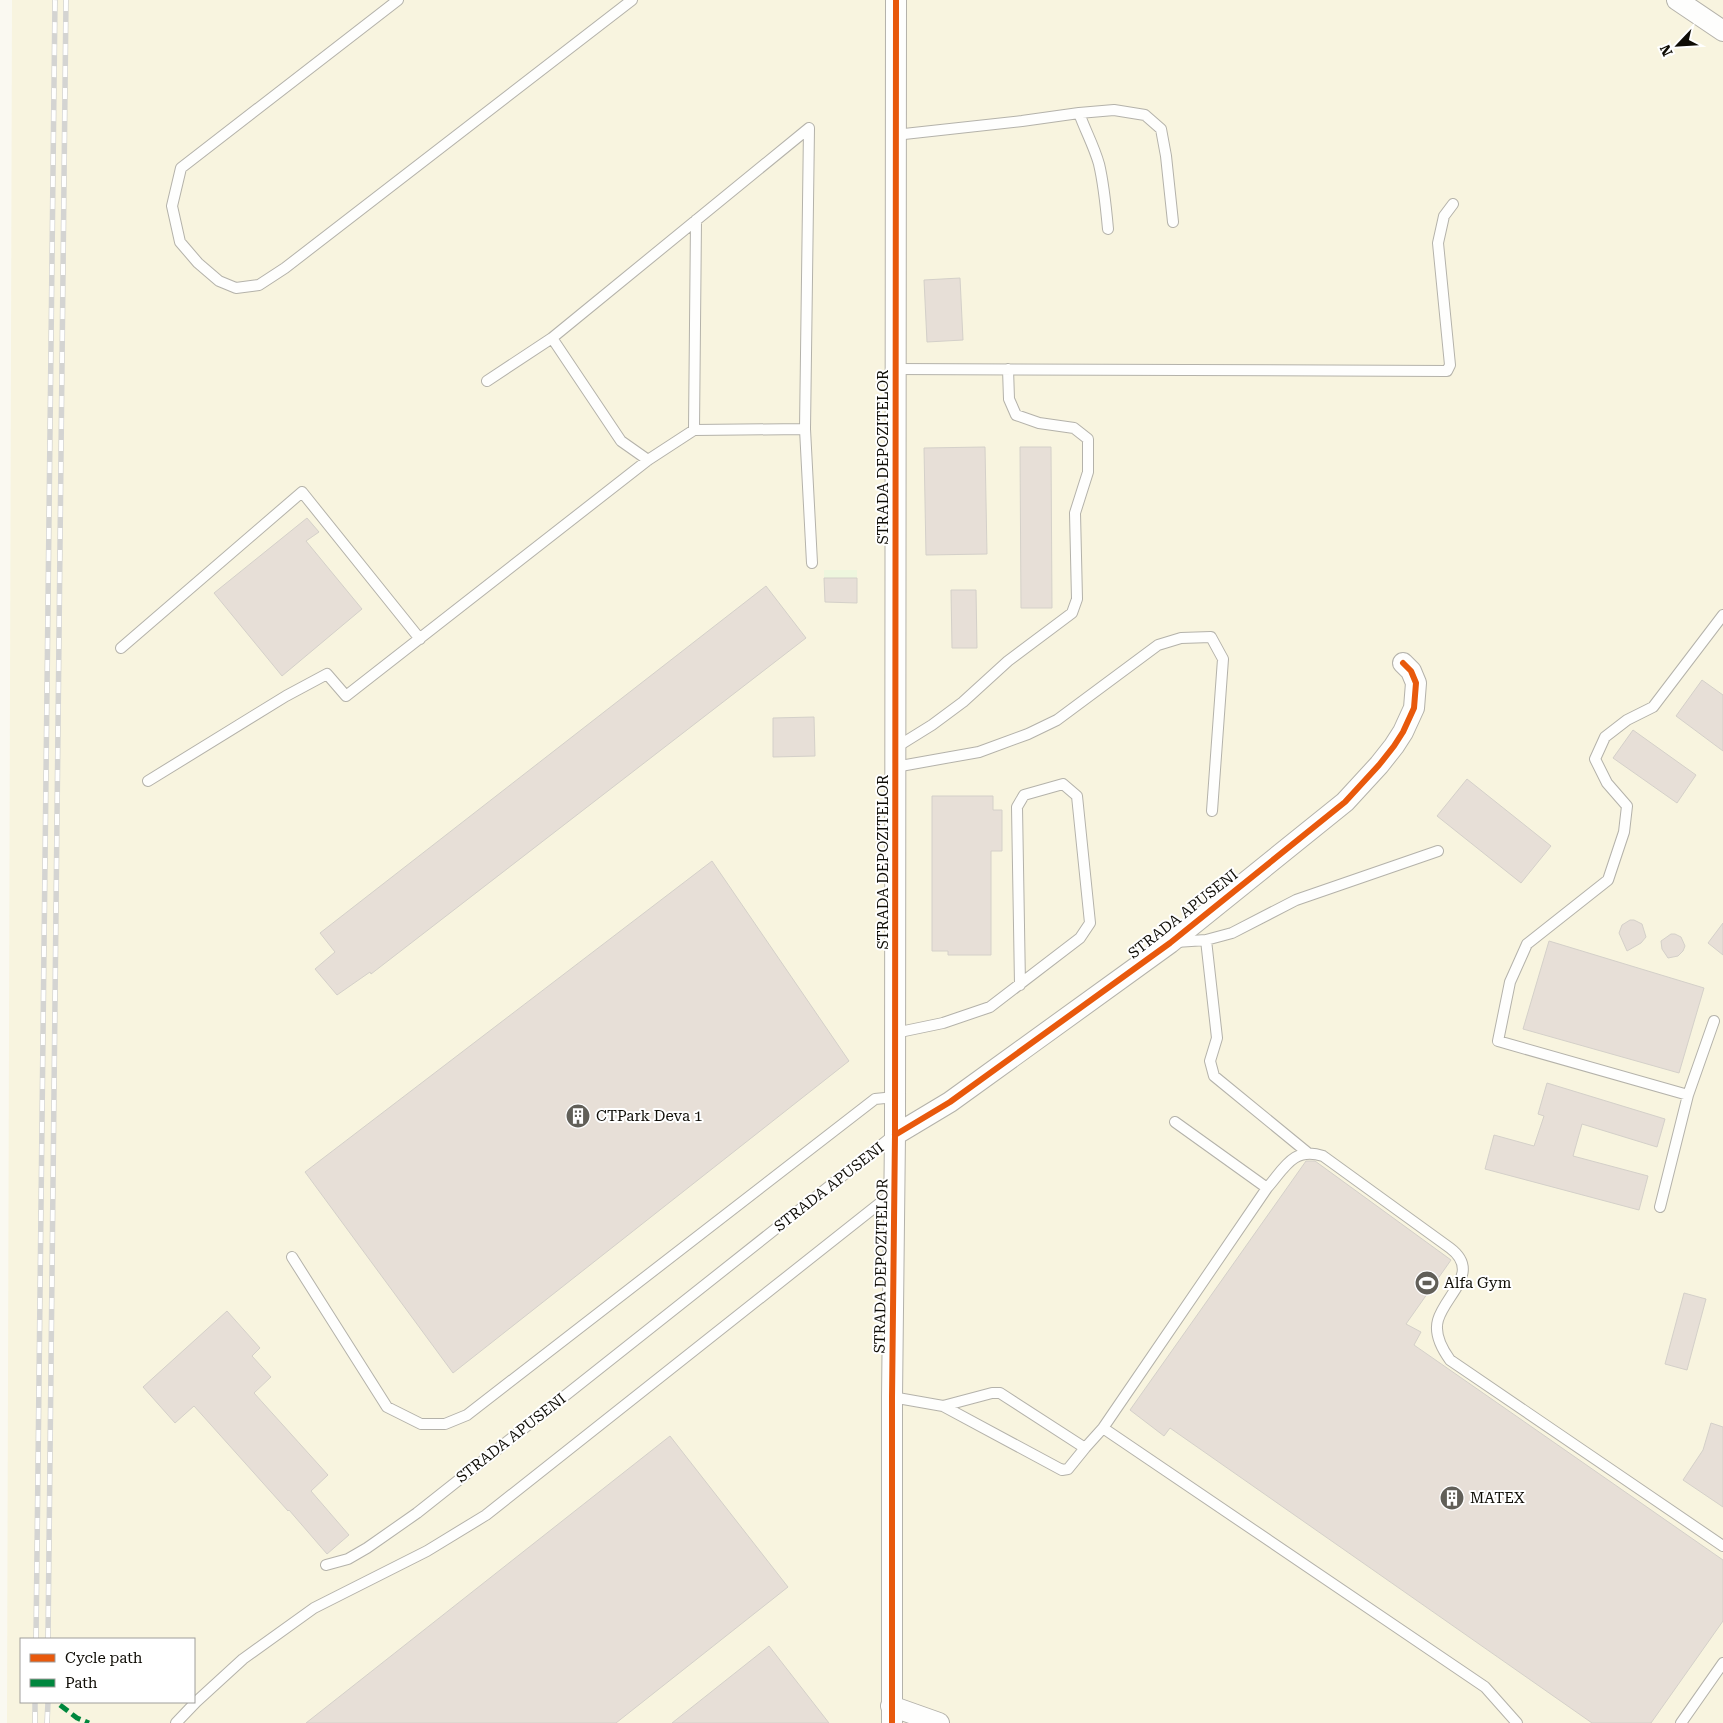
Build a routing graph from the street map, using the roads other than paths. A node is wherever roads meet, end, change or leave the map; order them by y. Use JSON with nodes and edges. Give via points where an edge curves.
{"nodes":[{"id":1,"x":398,"y":0,"type":"edge"},
{"id":2,"x":632,"y":0,"type":"edge"},
{"id":3,"x":896,"y":0,"type":"edge"},
{"id":4,"x":1677,"y":0,"type":"edge"},
{"id":5,"x":1723,"y":31,"type":"edge"},
{"id":6,"x":1079,"y":113,"type":"junction"},
{"id":7,"x":895,"y":135,"type":"junction"},
{"id":8,"x":1453,"y":204,"type":"dead end"},
{"id":9,"x":696,"y":220,"type":"junction"},
{"id":10,"x":1173,"y":222,"type":"dead end"},
{"id":11,"x":1108,"y":229,"type":"dead end"},
{"id":12,"x":552,"y":338,"type":"junction"},
{"id":13,"x":896,"y":369,"type":"junction"},
{"id":14,"x":1008,"y":369,"type":"junction"},
{"id":15,"x":487,"y":381,"type":"dead end"},
{"id":16,"x":694,"y":430,"type":"junction"},
{"id":17,"x":805,"y":430,"type":"junction"},
{"id":18,"x":648,"y":460,"type":"junction"},
{"id":19,"x":812,"y":563,"type":"dead end"},
{"id":20,"x":1723,"y":615,"type":"edge"},
{"id":21,"x":420,"y":639,"type":"junction"},
{"id":22,"x":121,"y":648,"type":"dead end"},
{"id":23,"x":1403,"y":662,"type":"dead end"},
{"id":24,"x":895,"y":758,"type":"junction"},
{"id":25,"x":148,"y":781,"type":"dead end"},
{"id":26,"x":1212,"y":811,"type":"dead end"},
{"id":27,"x":1438,"y":851,"type":"dead end"},
{"id":28,"x":1206,"y":940,"type":"junction"},
{"id":29,"x":1170,"y":943,"type":"junction"},
{"id":30,"x":1020,"y":985,"type":"junction"},
{"id":31,"x":1714,"y":1020,"type":"dead end"},
{"id":32,"x":895,"y":1033,"type":"junction"},
{"id":33,"x":1688,"y":1095,"type":"junction"},
{"id":34,"x":895,"y":1097,"type":"junction"},
{"id":35,"x":1175,"y":1122,"type":"dead end"},
{"id":36,"x":895,"y":1135,"type":"junction"},
{"id":37,"x":1308,"y":1153,"type":"junction"},
{"id":38,"x":1267,"y":1188,"type":"junction"},
{"id":39,"x":894,"y":1192,"type":"junction"},
{"id":40,"x":1660,"y":1207,"type":"dead end"},
{"id":41,"x":292,"y":1257,"type":"dead end"},
{"id":42,"x":892,"y":1396,"type":"junction"},
{"id":43,"x":943,"y":1406,"type":"junction"},
{"id":44,"x":1103,"y":1428,"type":"junction"},
{"id":45,"x":1085,"y":1448,"type":"junction"},
{"id":46,"x":1723,"y":1546,"type":"edge"},
{"id":47,"x":326,"y":1564,"type":"dead end"},
{"id":48,"x":1723,"y":1663,"type":"edge"},
{"id":49,"x":892,"y":1715,"type":"edge"},
{"id":50,"x":176,"y":1723,"type":"edge"},
{"id":51,"x":938,"y":1723,"type":"edge"},
{"id":52,"x":1516,"y":1723,"type":"edge"},
{"id":53,"x":1681,"y":1723,"type":"edge"}],
"edges":[{"from":1,"to":2,"type":"lane","via":[[181,168],[172,206],[180,242],[219,281],[236,288],[259,285],[272,277]]},
{"from":3,"to":7,"type":"street","name":"STRADA DEPOZITELOR"},
{"from":4,"to":5,"type":"street"},
{"from":6,"to":7,"type":"lane"},
{"from":6,"to":10,"type":"lane","via":[[1114,110],[1145,115],[1161,130]]},
{"from":6,"to":11,"type":"lane","via":[[1098,162]]},
{"from":7,"to":13,"type":"street","name":"STRADA DEPOZITELOR"},
{"from":8,"to":14,"type":"lane","via":[[1444,216],[1438,243],[1450,364],[1447,371]]},
{"from":9,"to":12,"type":"lane"},
{"from":9,"to":16,"type":"lane"},
{"from":9,"to":17,"type":"lane","via":[[808,128]]},
{"from":12,"to":15,"type":"lane"},
{"from":12,"to":18,"type":"lane","via":[[621,441]]},
{"from":13,"to":14,"type":"lane"},
{"from":13,"to":24,"type":"street","name":"STRADA DEPOZITELOR"},
{"from":14,"to":24,"type":"lane","via":[[1009,399],[1016,415],[1039,423],[1074,428],[1088,439],[1088,472],[1074,513],[1077,599],[1072,613],[1008,661]]},
{"from":16,"to":17,"type":"lane"},
{"from":16,"to":18,"type":"lane"},
{"from":17,"to":19,"type":"lane"},
{"from":18,"to":21,"type":"lane"},
{"from":20,"to":33,"type":"lane","via":[[1652,706],[1605,737],[1594,759],[1606,783],[1627,806],[1624,832],[1608,880],[1527,944],[1510,982],[1498,1041]]},
{"from":21,"to":22,"type":"lane","via":[[302,492]]},
{"from":21,"to":25,"type":"lane","via":[[346,696],[327,674]]},
{"from":23,"to":29,"type":"street","name":"STRADA APUSENI","via":[[1416,683],[1414,708],[1403,732],[1379,765],[1345,802]]},
{"from":24,"to":26,"type":"lane","via":[[979,752],[1028,734],[1057,720],[1158,645],[1181,638],[1211,637],[1223,659]]},
{"from":24,"to":32,"type":"street","name":"STRADA DEPOZITELOR"},
{"from":27,"to":28,"type":"lane","via":[[1296,900],[1232,933]]},
{"from":28,"to":29,"type":"lane"},
{"from":28,"to":37,"type":"lane","via":[[1217,1038],[1210,1061],[1214,1076]]},
{"from":29,"to":36,"type":"street","name":"STRADA APUSENI","via":[[950,1102]]},
{"from":30,"to":30,"type":"lane","via":[[1017,807],[1024,795],[1062,784],[1077,796],[1090,923],[1080,938]]},
{"from":30,"to":32,"type":"lane","via":[[990,1007],[943,1023]]},
{"from":31,"to":33,"type":"lane"},
{"from":32,"to":34,"type":"street","name":"STRADA DEPOZITELOR"},
{"from":33,"to":40,"type":"lane"},
{"from":34,"to":36,"type":"street","name":"STRADA DEPOZITELOR"},
{"from":34,"to":41,"type":"lane","via":[[875,1099],[467,1415],[446,1424],[421,1424],[387,1407]]},
{"from":35,"to":38,"type":"lane"},
{"from":36,"to":39,"type":"street","name":"STRADA DEPOZITELOR"},
{"from":36,"to":47,"type":"lane","name":"STRADA APUSENI","via":[[417,1513],[348,1559]]},
{"from":37,"to":38,"type":"lane","via":[[1293,1158]]},
{"from":37,"to":46,"type":"lane","via":[[1323,1156],[1458,1256],[1462,1278],[1438,1319],[1437,1329],[1441,1346],[1450,1360]]},
{"from":38,"to":44,"type":"lane"},
{"from":39,"to":42,"type":"street","name":"STRADA DEPOZITELOR"},
{"from":39,"to":50,"type":"lane","via":[[486,1515],[427,1551],[314,1608],[243,1659]]},
{"from":42,"to":43,"type":"lane"},
{"from":42,"to":49,"type":"street","name":"STRADA DEPOZITELOR"},
{"from":43,"to":45,"type":"lane","via":[[1000,1393]]},
{"from":43,"to":45,"type":"lane","via":[[1062,1470],[1068,1469]]},
{"from":44,"to":45,"type":"lane"},
{"from":44,"to":52,"type":"lane","via":[[1485,1687]]},
{"from":48,"to":53,"type":"lane"},
{"from":49,"to":51,"type":"street"}]}
